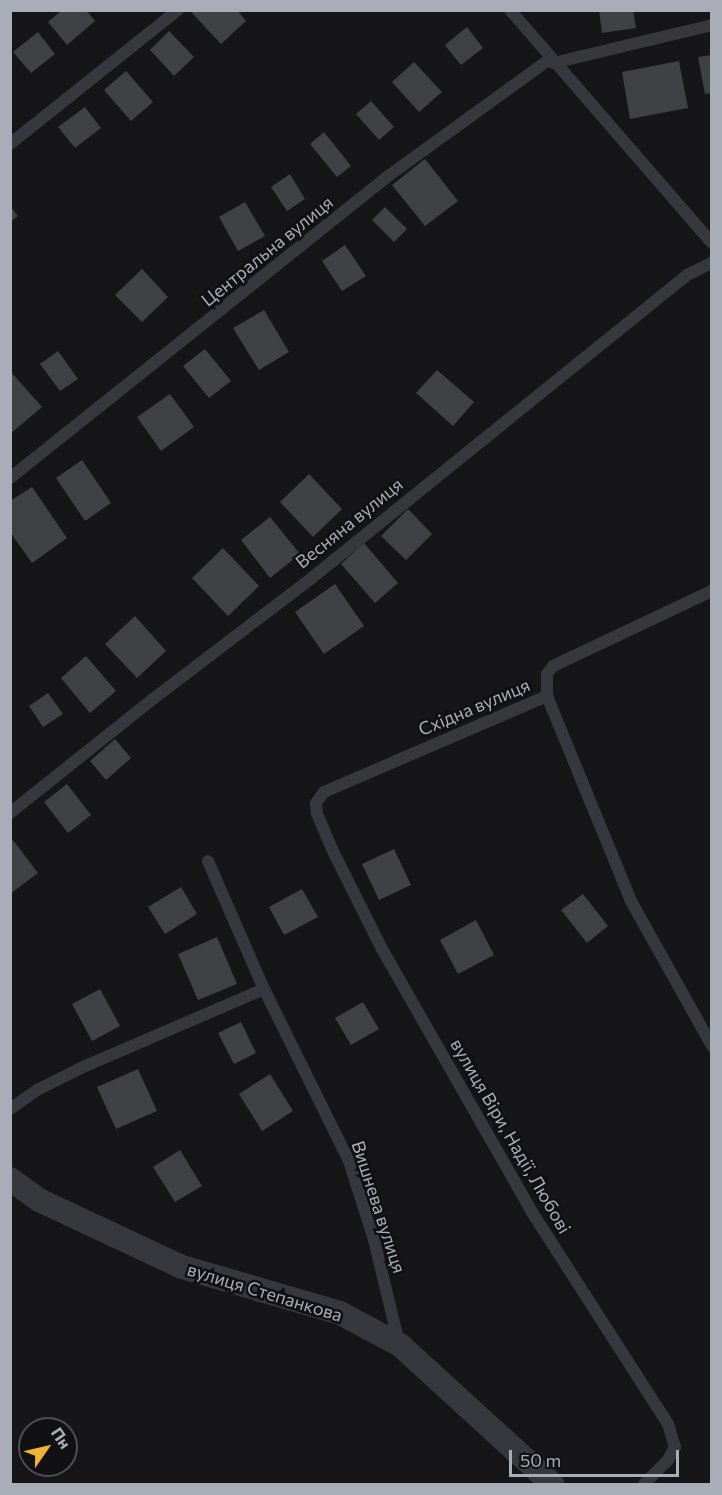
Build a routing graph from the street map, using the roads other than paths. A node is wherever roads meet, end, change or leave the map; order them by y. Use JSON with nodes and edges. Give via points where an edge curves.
{"nodes":[{"id":1,"x":178,"y":10,"type":"edge"},
{"id":2,"x":510,"y":10,"type":"edge"},
{"id":3,"x":711,"y":25,"type":"edge"},
{"id":4,"x":551,"y":61,"type":"junction"},
{"id":5,"x":10,"y":144,"type":"edge"},
{"id":6,"x":711,"y":243,"type":"edge"},
{"id":7,"x":711,"y":263,"type":"edge"},
{"id":8,"x":10,"y":478,"type":"edge"},
{"id":9,"x":711,"y":591,"type":"edge"},
{"id":10,"x":547,"y":696,"type":"junction"},
{"id":11,"x":324,"y":792,"type":"joint"},
{"id":12,"x":10,"y":813,"type":"edge"},
{"id":13,"x":208,"y":861,"type":"dead end"},
{"id":14,"x":264,"y":989,"type":"junction"},
{"id":15,"x":711,"y":1046,"type":"edge"},
{"id":16,"x":10,"y":1109,"type":"edge"},
{"id":17,"x":10,"y":1179,"type":"edge"},
{"id":18,"x":400,"y":1345,"type":"junction"},
{"id":19,"x":552,"y":1485,"type":"edge"},
{"id":20,"x":644,"y":1485,"type":"edge"}],
"edges":[{"from":1,"to":5,"type":"lane"},
{"from":2,"to":4,"type":"lane"},
{"from":3,"to":4,"type":"lane"},
{"from":4,"to":6,"type":"lane"},
{"from":4,"to":8,"type":"lane","name":"Центральна вулиця","via":[[392,174]]},
{"from":7,"to":12,"type":"lane","name":"Весняна вулиця","via":[[687,276],[313,577]]},
{"from":9,"to":10,"type":"lane","name":"Східна вулиця","via":[[553,666],[547,674]]},
{"from":10,"to":11,"type":"lane","name":"Східна вулиця"},
{"from":10,"to":15,"type":"lane","via":[[631,901]]},
{"from":11,"to":20,"type":"lane","name":"вулиця Віри, Надії, Любові","via":[[316,802],[317,813],[382,949],[532,1212],[668,1424],[675,1447]]},
{"from":13,"to":14,"type":"lane","name":"Вишнева вулиця"},
{"from":14,"to":16,"type":"lane","via":[[83,1067]]},
{"from":14,"to":18,"type":"lane","name":"Вишнева вулиця","via":[[349,1161]]},
{"from":17,"to":18,"type":"street","name":"вулиця Степанкова","via":[[39,1200],[182,1267],[340,1313]]},
{"from":18,"to":19,"type":"street","name":"вулиця Степанкова"}]}
